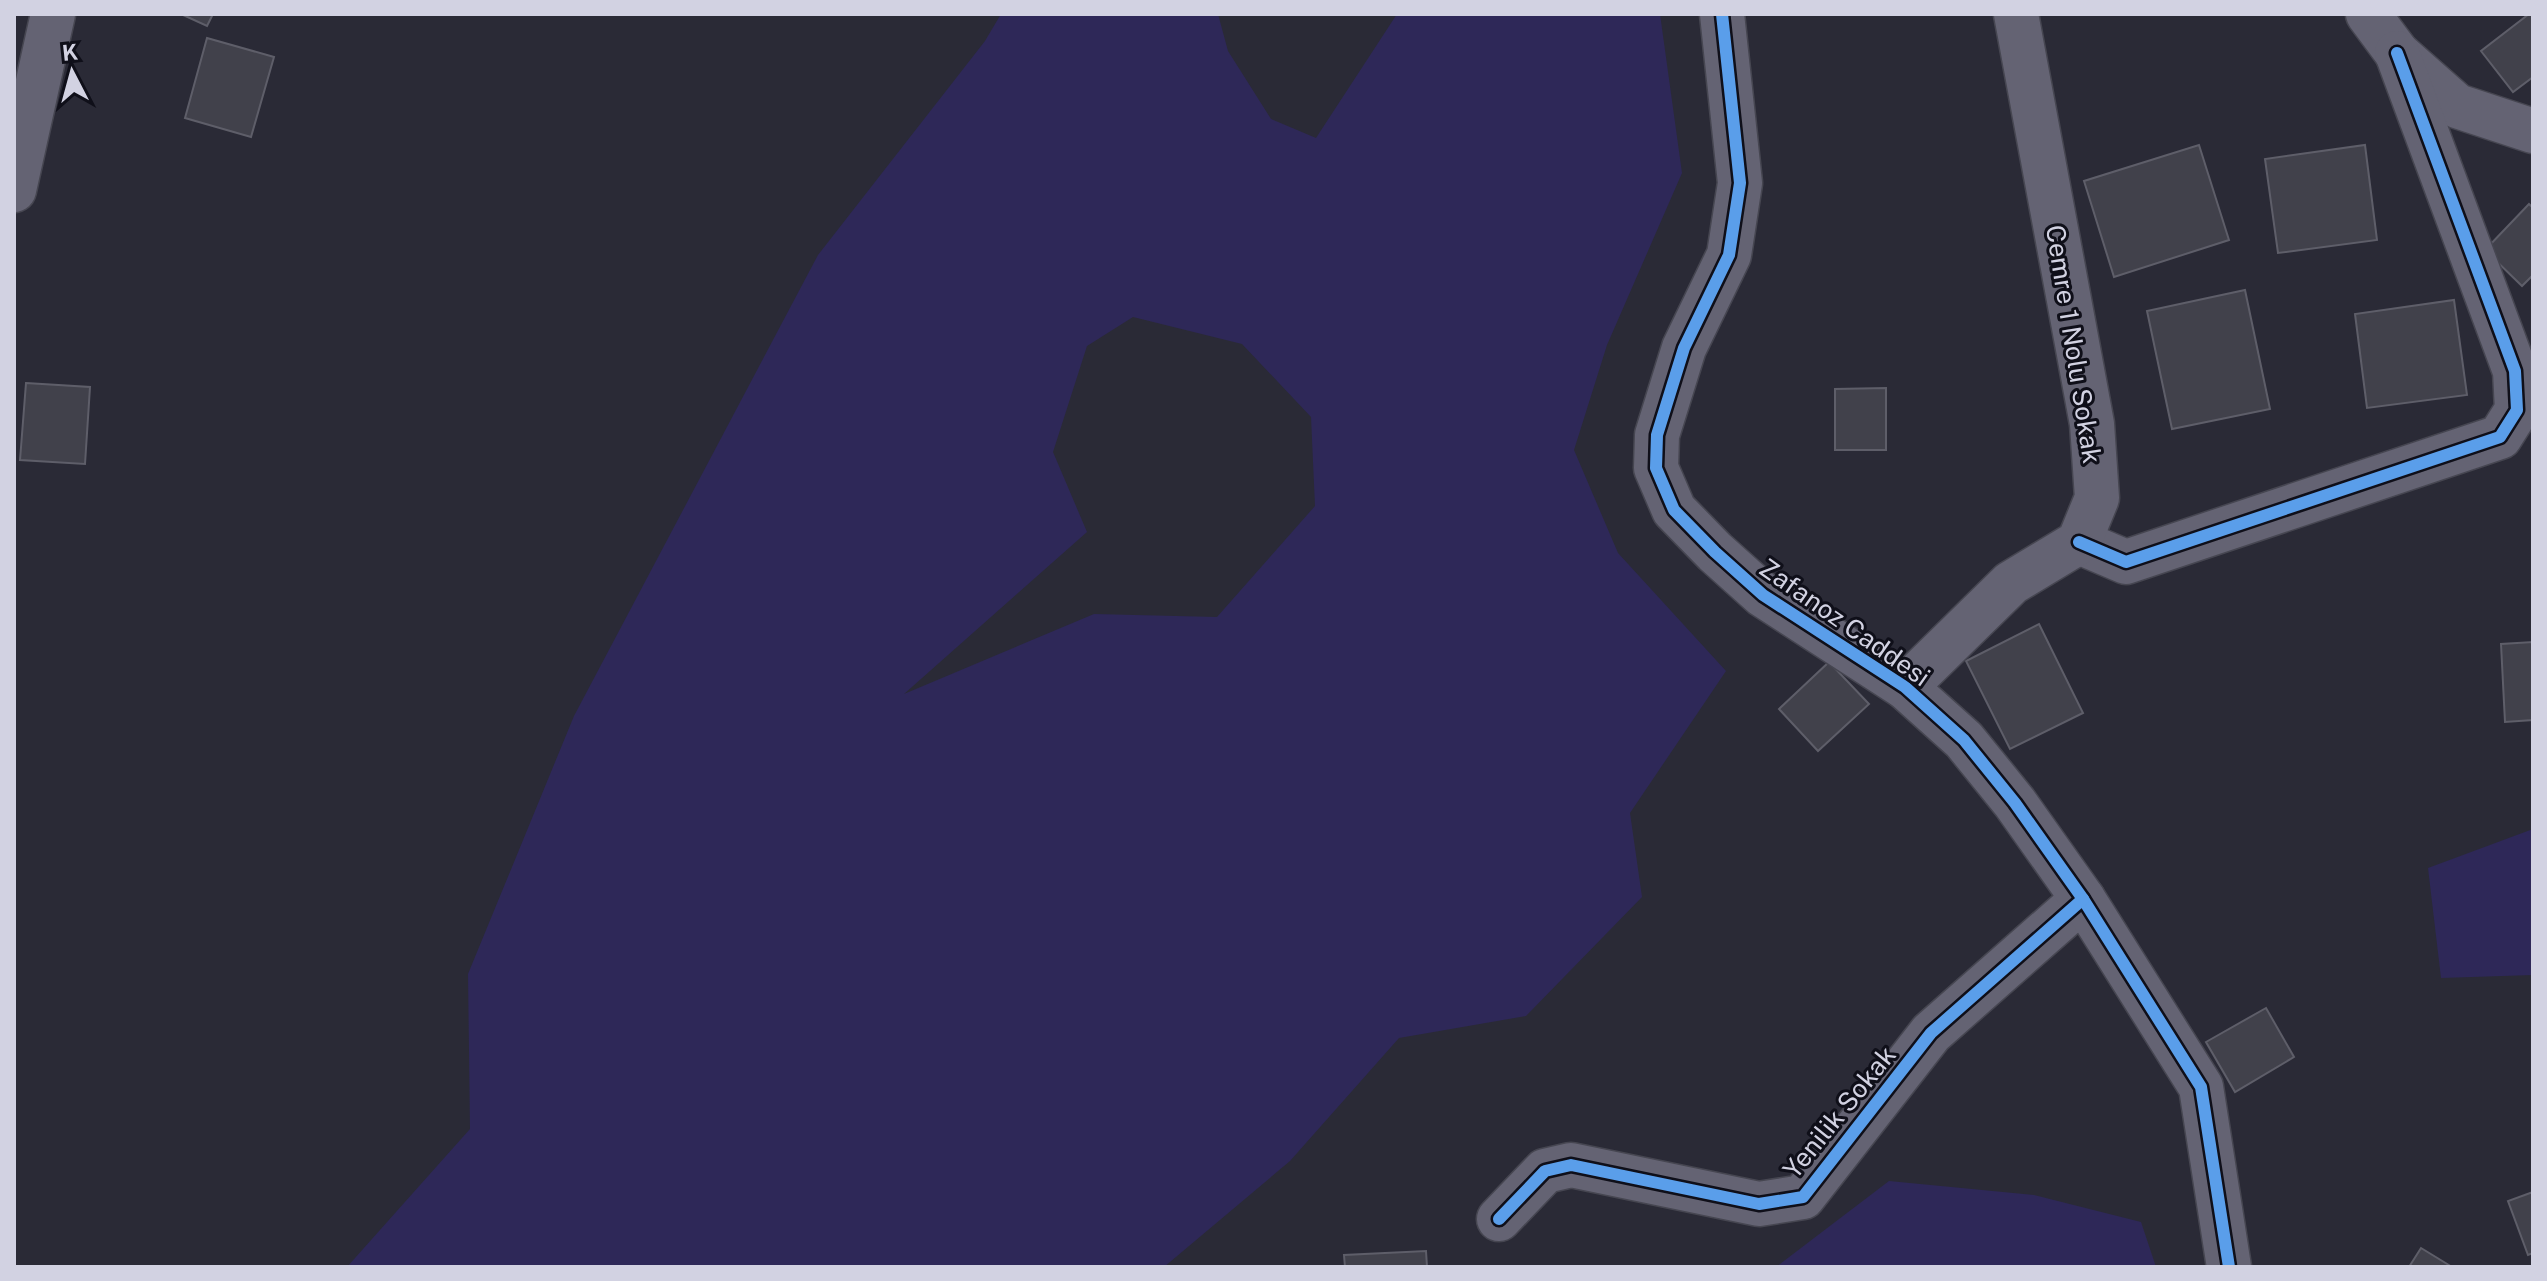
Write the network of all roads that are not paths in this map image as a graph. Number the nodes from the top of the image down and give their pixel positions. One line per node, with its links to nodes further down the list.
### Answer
1 (53, 14): 7 (street)
2 (1722, 14): 9 (street, Zafanoz Caddesi)
3 (2016, 14): 8 (street, Cemre 1 Nolu Sokak)
4 (2368, 14): 5 (street)
5 (2397, 53): 6 (street); 8 (street)
6 (2533, 131)
7 (14, 190)
8 (2079, 542): 9 (street)
9 (1905, 687): 10 (street, Zafanoz Caddesi)
10 (2083, 899): 11 (street, Yenilik Sokak); 12 (street, Zafanoz Caddesi)
11 (1499, 1219)
12 (2229, 1267)

